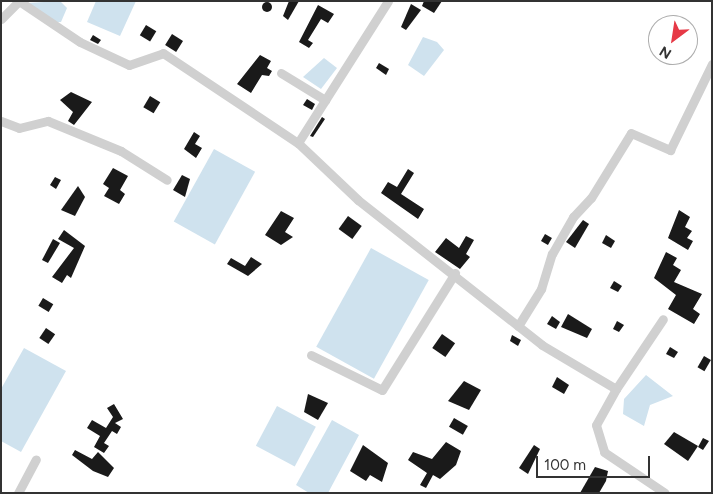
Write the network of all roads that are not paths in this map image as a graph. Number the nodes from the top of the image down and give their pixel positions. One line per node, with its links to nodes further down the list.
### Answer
1 (388, 1): 5 (street)
2 (1, 19): 7 (street)
3 (712, 64): 11 (street)
4 (281, 73): 5 (street)
5 (325, 100): 7 (street)
6 (1, 121): 8 (street)
7 (298, 143): 9 (street)
8 (167, 180)
9 (455, 274): 11 (street); 12 (street)
10 (663, 319): 13 (street)
11 (518, 326): 13 (street)
12 (311, 355)
13 (616, 389): 16 (street)
14 (36, 459): 15 (street)
15 (18, 493)
16 (665, 493)

